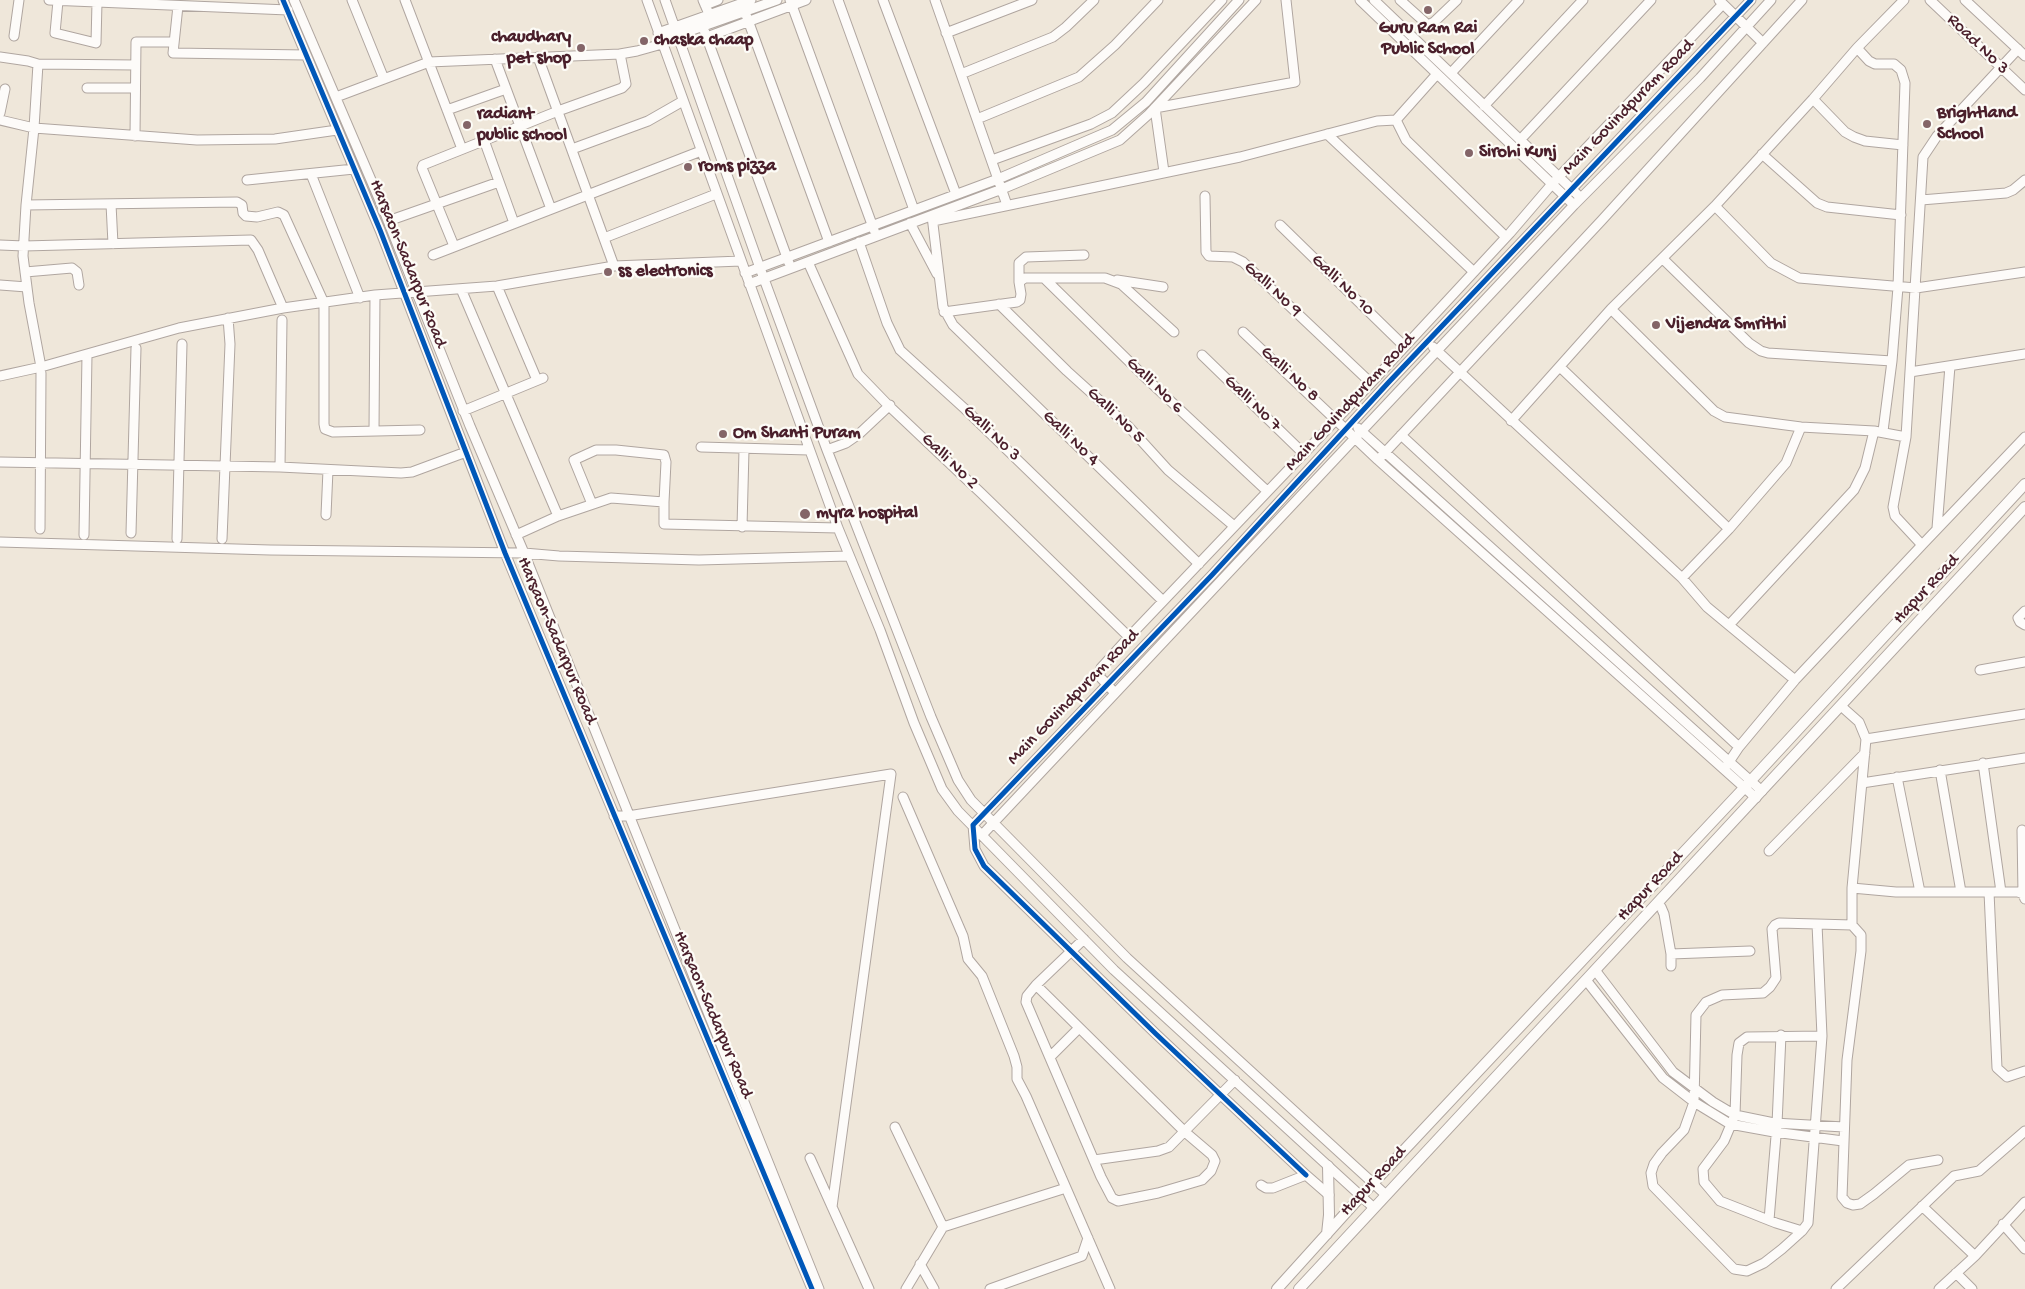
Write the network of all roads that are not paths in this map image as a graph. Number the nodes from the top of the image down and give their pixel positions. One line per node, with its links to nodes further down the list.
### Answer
1 (19, 0): 50 (street)
2 (53, 0): 36 (street); 36 (street)
3 (283, 0): 41 (street, Harsaon-Sadarpur Road)
4 (294, 0): 75 (street, Harsaon-Sadarpur Road)
5 (352, 0): 69 (street)
6 (405, 0): 62 (street)
7 (647, 0): 52 (street)
8 (665, 0): 48 (street)
9 (718, 0): 37 (street)
10 (751, 0): 44 (street)
11 (777, 0): 42 (street)
12 (806, 0): 39 (street)
13 (838, 0): 125 (street)
14 (883, 0): 111 (street)
15 (934, 0): 49 (street)
16 (1032, 0): 49 (street)
17 (1094, 0): 67 (street)
18 (1158, 0): 83 (street)
19 (1222, 0): 98 (street)
20 (1239, 0): 103 (street)
21 (1256, 0): 79 (street)
22 (1286, 0): 79 (street)
23 (1360, 0): 68 (street, Main Govindpuram Road)
24 (1374, 0): 66 (street, Main Govindpuram Road)
25 (1400, 0): 26 (street)
26 (1456, 0)
27 (1519, 0): 66 (street)
28 (1583, 0): 78 (street)
29 (1650, 0): 92 (street)
30 (1750, 0): 43 (street, Main Govindpuram Road)
31 (1771, 0): 47 (street, Main Govindpuram Road)
32 (1802, 0): 54 (street)
33 (1904, 0): 55 (street)
34 (1930, 0): 65 (street, Road No 3)
35 (1965, 0): 56 (street, Road No 3)
36 (98, 2): 40 (street)
37 (704, 2): 44 (street)
38 (1721, 2): 43 (street); 102 (street)
39 (791, 3): 45 (street); 132 (street)
40 (178, 6): 41 (street); 53 (street)
41 (288, 10): 58 (street, Harsaon-Sadarpur Road)
42 (745, 12): 44 (street); 45 (street)
43 (1736, 15): 47 (street); 109 (street, Main Govindpuram Road)
44 (711, 20): 46 (street)
45 (748, 21): 51 (street); 136 (street)
46 (702, 23): 48 (street); 51 (street)
47 (1747, 27): 54 (street); 115 (street, Main Govindpuram Road)
48 (676, 32): 52 (street); 149 (street)
49 (946, 33): 67 (street)
50 (14, 36)
51 (707, 37): 144 (street)
52 (661, 39): 57 (street); 77 (street)
53 (174, 42): 58 (street); 64 (street)
54 (1763, 43): 194 (street)
55 (1857, 48): 76 (street); 93 (street)
56 (2021, 53): 65 (street)
57 (620, 54): 60 (street); 81 (street)
58 (306, 55): 88 (street, Harsaon-Sadarpur Road)
59 (0, 57): 63 (street)
60 (538, 57): 61 (street); 81 (street)
61 (495, 59): 62 (street); 73 (street)
62 (429, 62): 69 (street); 80 (street)
63 (38, 64): 64 (street); 87 (street)
64 (135, 65): 71 (street)
65 (2001, 69): 74 (street, Road No 3); 116 (street)
66 (1450, 73): 78 (street, Main Govindpuram Road)
67 (961, 74): 83 (street)
68 (1437, 74): 85 (street); 107 (street, Main Govindpuram Road)
69 (384, 79): 75 (street)
70 (87, 88): 71 (street)
71 (135, 88): 90 (street)
72 (5, 89): 82 (street)
73 (506, 89): 80 (street); 86 (street)
74 (2025, 90)
75 (336, 97): 128 (street, Harsaon-Sadarpur Road)
76 (1813, 99): 93 (street); 97 (street)
77 (683, 101): 95 (street); 96 (street)
78 (1484, 106): 92 (street, Main Govindpuram Road)
79 (1155, 108): 100 (street); 108 (street)
80 (447, 110): 94 (street)
81 (558, 111): 86 (street); 95 (street)
82 (0, 113)
83 (977, 119): 98 (street)
84 (0, 120): 87 (street)
85 (1396, 120): 89 (street); 134 (street)
86 (520, 126): 91 (street); 124 (street)
87 (34, 128): 90 (street); 120 (street)
88 (337, 130): 90 (street); 99 (street, Harsaon-Sadarpur Road)
89 (1327, 134): 100 (street); 152 (street)
90 (135, 136)
91 (484, 140): 94 (street); 106 (street)
92 (1520, 140): 102 (street, Main Govindpuram Road)
93 (1903, 145): 126 (street)
94 (462, 149): 118 (street)
95 (572, 149): 112 (street)
96 (701, 151): 110 (street); 112 (street)
97 (1762, 154): 123 (street); 126 (street)
98 (992, 160): 103 (street)
99 (354, 169): 101 (street); 169 (street, Harsaon-Sadarpur Road)
100 (1164, 172): 121 (street)
101 (311, 174): 104 (street); 172 (street)
102 (1559, 177): 107 (street); 109 (street, Main Govindpuram Road)
103 (998, 179): 108 (street); 111 (street)
104 (247, 180)
105 (2025, 180): 116 (street)
106 (499, 182): 118 (street); 129 (street)
107 (1552, 184): 114 (street, Main Govindpuram Road); 134 (street)
108 (1002, 189): 121 (street); 127 (street)
109 (1571, 189): 114 (street, Main Govindpuram Road); 115 (street, Main Govindpuram Road)
110 (716, 194): 135 (street); 146 (street)
111 (956, 194): 119 (street)
112 (588, 195): 124 (street); 135 (street)
113 (1205, 196): 197 (street, Galli No 9)
114 (1564, 196): 122 (street, Main Govindpuram Road); 182 (street, Main Govindpuram Road)
115 (1581, 198): 122 (street, Main Govindpuram Road)
116 (1921, 200): 167 (street)
117 (111, 204): 120 (street); 138 (street); 173 (street)
118 (436, 204): 128 (street); 141 (street)
119 (930, 204): 125 (street); 127 (street)
120 (26, 205): 140 (street)
121 (1007, 205): 127 (street)
122 (1574, 205): 186 (street, Main Govindpuram Road)
123 (1715, 206): 145 (street); 166 (street)
124 (551, 209): 129 (street)
125 (914, 210): 132 (street)
126 (1900, 215): 166 (street)
127 (932, 218): 130 (street); 158 (street)
128 (388, 221): 170 (street, Harsaon-Sadarpur Road)
129 (514, 223): 141 (street)
130 (910, 223): 133 (street); 158 (street)
131 (1280, 225): 184 (street, Galli No 10)
132 (872, 226): 133 (street); 136 (street)
133 (876, 236): 137 (street)
134 (1506, 236): 152 (street)
135 (604, 238): 148 (street)
136 (829, 242): 144 (street)
137 (859, 242): 147 (street); 252 (street, Galli No 3)
138 (113, 244): 140 (street); 175 (street)
139 (0, 245): 140 (street)
140 (24, 246): 151 (street)
141 (454, 246): 142 (street)
142 (433, 255)
143 (1084, 255): 159 (street)
144 (787, 258): 149 (street); 150 (street)
145 (1663, 259): 176 (street); 190 (street)
146 (741, 261): 148 (street); 154 (street)
147 (808, 262): 150 (street); 199 (street, Galli No 2)
148 (614, 266): 163 (street)
149 (760, 268): 154 (street); 155 (street)
150 (790, 268): 155 (street)
151 (25, 272): 162 (street); 164 (street)
152 (1474, 272): 184 (street)
153 (2025, 272): 167 (street)
154 (745, 273): 160 (street)
155 (764, 278): 160 (street); 215 (street)
156 (1044, 278): 157 (street); 159 (street); 228 (street, Galli No 6)
157 (1112, 279): 165 (street); 180 (street)
158 (940, 280): 177 (street)
159 (1019, 282): 174 (street)
160 (749, 284): 214 (street)
161 (0, 285): 164 (street)
162 (78, 285)
163 (497, 286): 168 (street); 198 (street)
164 (27, 287): 193 (street)
165 (1163, 287)
166 (1898, 287): 167 (street); 190 (street)
167 (1916, 288): 195 (street)
168 (461, 289): 170 (street); 198 (street)
169 (405, 293): 170 (street); 171 (street); 216 (street, Harsaon-Sadarpur Road)
170 (416, 294): 200 (street, Harsaon-Sadarpur Road)
171 (375, 295): 172 (street); 206 (street)
172 (360, 298): 173 (street)
173 (324, 303): 175 (street); 206 (street)
174 (999, 304): 177 (street); 234 (street, Galli No 5)
175 (283, 308): 178 (street)
176 (1611, 309): 192 (street); 204 (street)
177 (944, 312): 250 (street, Galli No 4)
178 (228, 318): 188 (street); 224 (street)
179 (282, 320): 225 (street)
180 (1174, 332)
181 (1243, 332): 201 (street, Galli No 8)
182 (1427, 341): 186 (street); 203 (street, Main Govindpuram Road)
183 (182, 344): 223 (street)
184 (1404, 346): 197 (street)
185 (136, 348): 222 (street)
186 (1437, 351): 194 (street); 208 (street, Main Govindpuram Road)
187 (2025, 354): 191 (street)
188 (87, 355): 193 (street); 221 (street)
189 (1202, 355): 217 (street, Galli No 7)
190 (1892, 361): 207 (street)
191 (1950, 366): 195 (street); 237 (street)
192 (1560, 367): 202 (street); 239 (street)
193 (41, 370): 196 (street); 220 (street)
194 (1459, 371): 202 (street); 209 (street)
195 (1910, 372): 210 (street)
196 (0, 376)
197 (1370, 383): 201 (street)
198 (505, 393): 200 (street); 233 (street)
199 (890, 405): 215 (street); 256 (street, Galli No 2)
200 (463, 411): 242 (street, Harsaon-Sadarpur Road)
201 (1336, 419): 203 (street, Galli No 8); 217 (street)
202 (1511, 421): 251 (street)
203 (1349, 425): 208 (street, Galli No 8); 260 (street, Main Govindpuram Road)
204 (1801, 427): 207 (street); 239 (street)
205 (420, 430): 206 (street)
206 (374, 431)
207 (1878, 431): 210 (street); 254 (street)
208 (1358, 434): 218 (street, Galli No 8); 261 (street, Main Govindpuram Road)
209 (1401, 435): 218 (street); 265 (street)
210 (1906, 437): 246 (street)
211 (2025, 437): 237 (street)
212 (701, 448): 213 (street)
213 (744, 450): 214 (street); 235 (street)
214 (809, 450): 236 (street)
215 (827, 450): 276 (street)
216 (466, 452): 226 (street); 247 (street, Harsaon-Sadarpur Road)
217 (1303, 453): 228 (street)
218 (1381, 456): 269 (street, Galli No 8)
219 (0, 462): 220 (street)
220 (39, 462): 221 (street); 238 (street)
221 (85, 463): 222 (street); 241 (street)
222 (133, 464): 223 (street); 240 (street)
223 (179, 466): 224 (street); 243 (street)
224 (224, 466): 225 (street); 244 (street)
225 (280, 467): 226 (street)
226 (328, 470): 232 (street)
227 (2025, 484): 273 (main road, Hapur Road)
228 (1267, 491): 234 (street)
229 (664, 502): 230 (street); 230 (street); 235 (street)
230 (592, 504): 233 (street)
231 (2025, 507): 262 (main road, Hapur Road)
232 (326, 515)
233 (558, 516): 242 (street)
234 (1234, 526): 250 (street)
235 (742, 527): 236 (street)
236 (838, 528): 249 (street)
237 (1937, 528): 246 (street)
238 (40, 529)
239 (1729, 529): 251 (street)
240 (131, 533)
241 (84, 535)
242 (516, 535): 248 (street, Harsaon-Sadarpur Road)
243 (177, 539)
244 (222, 539)
245 (0, 542): 247 (street)
246 (1922, 545): 259 (street)
247 (505, 553): 248 (street); 277 (street, Harsaon-Sadarpur Road)
248 (524, 553): 249 (street); 278 (street, Harsaon-Sadarpur Road)
249 (849, 556): 280 (street)
250 (1199, 564): 252 (street)
251 (1682, 578): 254 (street)
252 (1163, 601): 256 (street)
253 (2025, 611): 255 (street)
254 (1730, 624): 259 (street)
255 (2025, 625)
256 (1129, 637): 260 (street)
257 (2025, 662): 258 (street)
258 (1980, 670)
259 (1795, 680): 265 (street)
260 (1106, 684): 261 (street); 276 (street, Main Govindpuram Road)
261 (1115, 694): 279 (street, Main Govindpuram Road)
262 (1841, 706): 264 (street); 274 (main road, Hapur Road)
263 (2025, 714): 264 (street)
264 (1866, 739): 266 (street)
265 (1739, 747): 269 (street)
266 (1865, 753): 272 (street); 283 (street)
267 (2025, 758): 268 (street)
268 (1983, 763): 270 (street); 288 (street)
269 (1726, 766): 273 (street, Galli No 8)
270 (1940, 770): 271 (street); 286 (street)
271 (1897, 777): 272 (street); 285 (street)
272 (1862, 783): 284 (street)
273 (1748, 785): 274 (street, Galli No 8); 327 (main road, Hapur Road)
274 (1759, 795): 290 (main road, Hapur Road)
275 (903, 797): 329 (street)
276 (984, 812): 279 (street); 280 (street, Main Govindpuram Road)
277 (614, 816): 278 (street); 347 (street, Harsaon-Sadarpur Road)
278 (628, 816): 335 (street); 348 (street, Harsaon-Sadarpur Road)
279 (994, 823): 282 (street, Main Govindpuram Road); 327 (street)
280 (972, 825): 282 (street); 294 (street)
281 (2022, 830): 289 (street)
282 (982, 835): 293 (street)
283 (1769, 851)
284 (1852, 888): 285 (street); 292 (street)
285 (1920, 892): 286 (street)
286 (1960, 892): 287 (street)
287 (1989, 892): 288 (street); 307 (street)
288 (2001, 892): 289 (street)
289 (2024, 897)
290 (1656, 905): 296 (street); 298 (main road, Hapur Road)
291 (1817, 924): 292 (street); 305 (street); 309 (street)
292 (1852, 925): 316 (street)
293 (1084, 939): 294 (street); 308 (street)
294 (1071, 951): 300 (street); 310 (street)
295 (1750, 951): 296 (street)
296 (1671, 954): 297 (street)
297 (1671, 966)
298 (1595, 970): 299 (main road, Hapur Road); 301 (street)
299 (1586, 980): 303 (street); 332 (main road, Hapur Road)
300 (1036, 986): 302 (street); 306 (street)
301 (1633, 1020): 303 (street); 309 (street)
302 (1079, 1028): 306 (street); 319 (street)
303 (1623, 1028): 311 (street)
304 (1782, 1035): 305 (street); 312 (street); 317 (street)
305 (1822, 1036): 315 (street)
306 (1050, 1057): 323 (street)
307 (2025, 1071)
308 (1235, 1080): 310 (street); 325 (street)
309 (1693, 1089): 311 (street); 312 (street)
310 (1221, 1094): 319 (street); 326 (street)
311 (1694, 1102): 313 (street); 340 (street)
312 (1735, 1115): 313 (street); 317 (street)
313 (1730, 1124): 317 (street); 337 (street)
314 (895, 1126): 339 (street)
315 (1815, 1126): 316 (street); 317 (street); 320 (street)
316 (1844, 1127): 321 (street)
317 (1777, 1128): 320 (street); 337 (street)
318 (2025, 1131): 334 (street)
319 (1185, 1132): 323 (street); 323 (street)
320 (1814, 1138): 321 (street); 340 (street)
321 (1843, 1141): 324 (street)
322 (810, 1158): 335 (street)
323 (1094, 1160)
324 (1938, 1160)
325 (1328, 1166): 330 (main road); 331 (street)
326 (1306, 1175): 328 (street); 330 (street)
327 (1372, 1184): 331 (main road, Hapur Road); 332 (street)
328 (1262, 1185)
329 (1066, 1188): 339 (street); 342 (street)
330 (1329, 1195): 341 (main road)
331 (1361, 1196): 336 (street); 341 (main road, Hapur Road)
332 (1386, 1196): 336 (main road, Hapur Road)
333 (2025, 1202): 338 (street)
334 (1922, 1206): 344 (street); 356 (street)
335 (832, 1207): 349 (street)
336 (1374, 1208): 355 (main road, Hapur Road)
337 (1769, 1220): 340 (street)
338 (2003, 1224): 343 (street); 344 (street)
339 (943, 1227): 345 (street)
340 (1802, 1231)
341 (1327, 1234): 354 (main road, Hapur Road)
342 (1088, 1238): 352 (street); 353 (street)
343 (2025, 1249)
344 (1975, 1256): 346 (street)
345 (920, 1264): 350 (street); 351 (street)
346 (1956, 1273): 357 (street); 358 (street)
347 (812, 1289)
348 (819, 1289)
349 (869, 1289)
350 (906, 1289)
351 (934, 1289)
352 (990, 1289)
353 (1110, 1289)
354 (1277, 1289)
355 (1299, 1289)
356 (1836, 1289)
357 (1939, 1289)
358 (1972, 1289)

